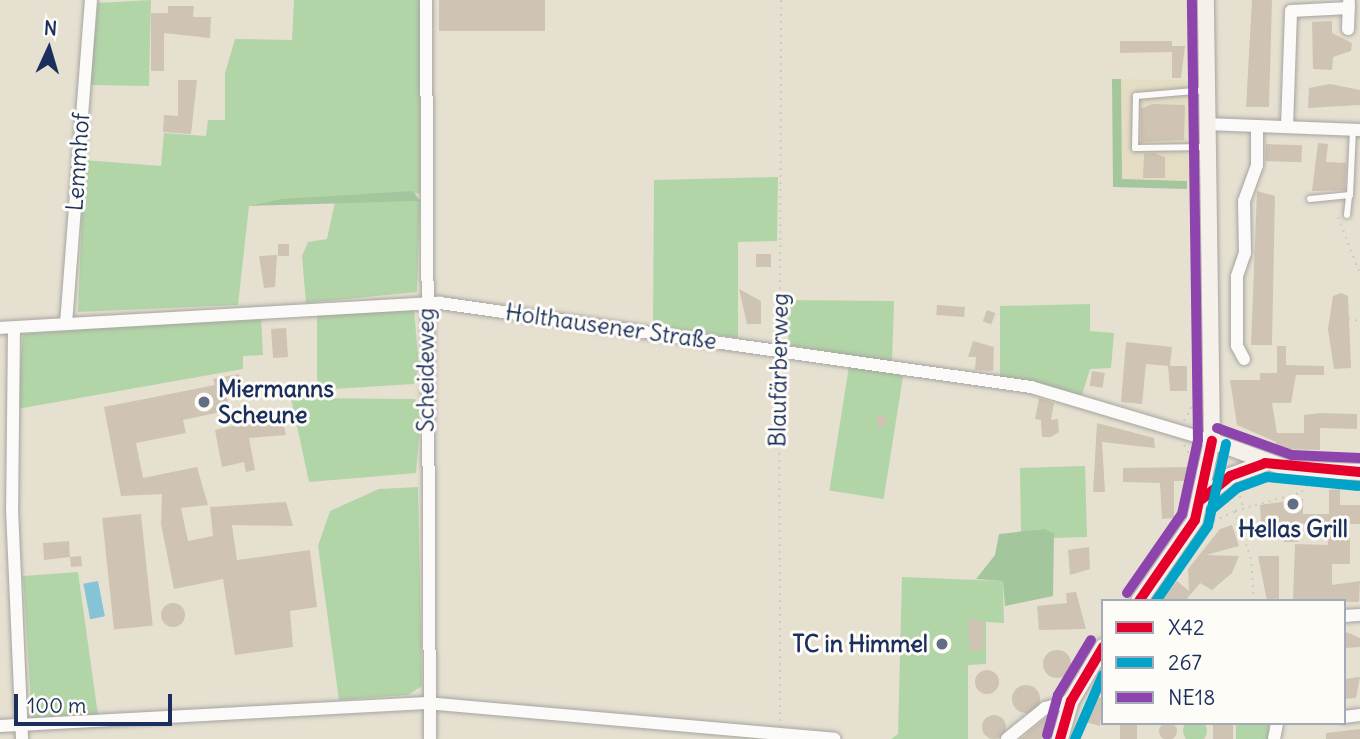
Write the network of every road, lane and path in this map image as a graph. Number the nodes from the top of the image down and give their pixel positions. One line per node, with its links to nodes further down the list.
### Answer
1 (90, 0): 20 (street, Lemmhof)
2 (426, 0): 17 (street, Scheideweg)
3 (781, 0): 22 (path, Blaufärberweg)
4 (1206, 0): 7 (main road)
5 (1349, 4): 6 (street); 10 (street)
6 (1348, 29)
7 (1206, 90): 8 (main road); 12 (lane)
8 (1206, 124): 9 (street); 12 (main road)
9 (1257, 126): 10 (street); 23 (street)
10 (1287, 127): 11 (street)
11 (1357, 130): 13 (lane)
12 (1200, 147): 24 (path); 25 (main road)
13 (1348, 197): 14 (lane); 15 (lane); 16 (path)
14 (1310, 199)
15 (1347, 215)
16 (1360, 274)
17 (426, 304): 20 (street, Holthausener Straße); 22 (street, Holthausener Straße); 39 (street, Scheideweg)
18 (1348, 318): 19 (path)
19 (1360, 322)
20 (66, 324): 21 (street, Holthausener Straße)
21 (7, 328): 40 (street)
22 (780, 351): 24 (street, Holthausener Straße); 42 (path, Blaufärberweg)
23 (1244, 359)
24 (1182, 431): 25 (street, Holthausener Straße); 27 (path)
25 (1212, 441): 26 (main road); 31 (main road)
26 (1265, 463): 28 (main road); 31 (main road)
27 (1194, 467)
28 (1310, 470): 29 (main road); 32 (path)
29 (1360, 471)
30 (1240, 496): 32 (path)
31 (1202, 499): 34 (main road)
32 (1244, 509): 33 (path)
33 (1235, 511): 34 (path); 36 (path)
34 (1195, 520): 35 (main road)
35 (1140, 599)
36 (1254, 599)
37 (1101, 650): 38 (main road)
38 (1071, 701): 46 (street); 47 (main road)
39 (426, 703): 40 (street); 42 (street); 44 (street, Scheideweg)
40 (22, 725): 41 (street); 43 (street)
41 (0, 726)
42 (781, 736): 45 (street)
43 (22, 739)
44 (430, 739)
45 (834, 739)
46 (1007, 739)
47 (1060, 739)

